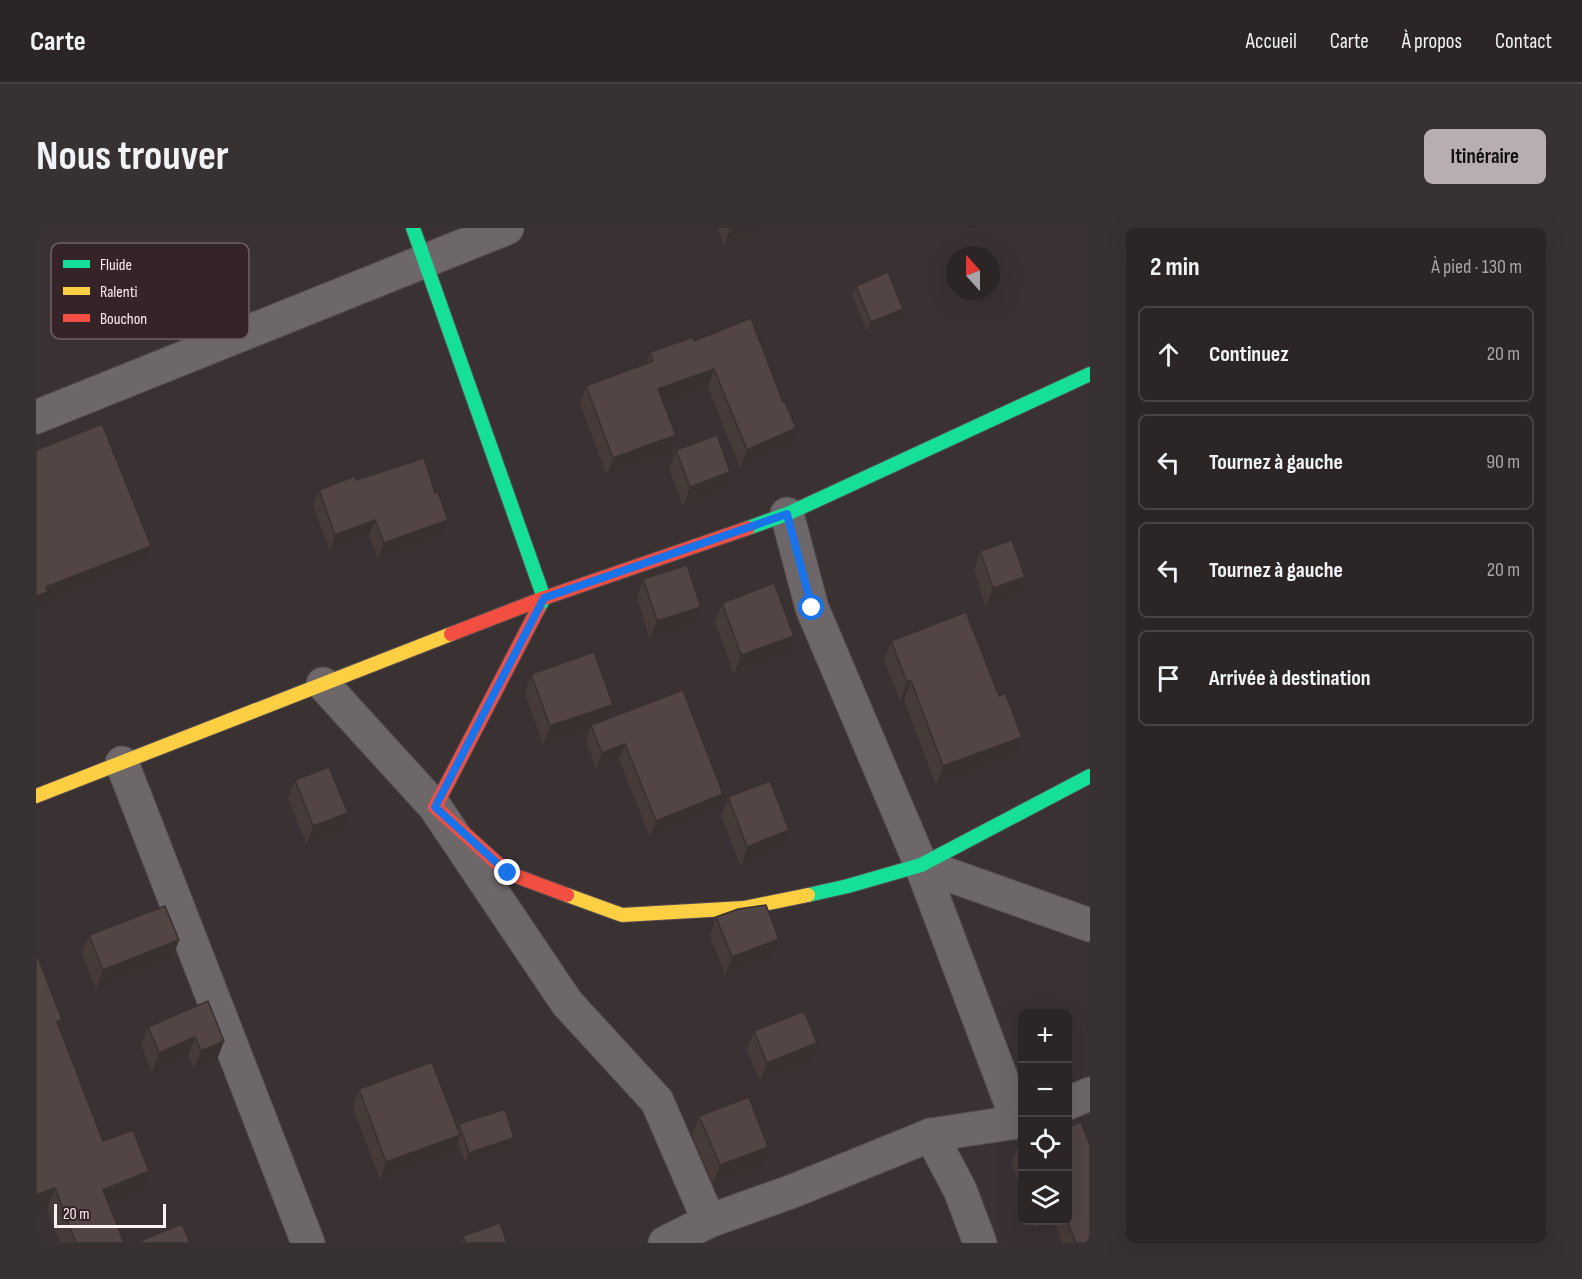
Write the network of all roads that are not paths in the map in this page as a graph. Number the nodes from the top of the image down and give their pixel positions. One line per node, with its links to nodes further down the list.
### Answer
1 (413, 228): 3 (street)
2 (507, 228): 3 (street)
3 (424, 261): 4 (street); 9 (street)
4 (249, 331)
5 (230, 339): 7 (street)
6 (1090, 374): 8 (street)
7 (36, 417)
8 (787, 514): 9 (street); 15 (street)
9 (544, 598): 10 (street); 14 (street)
10 (323, 684): 11 (street); 14 (street)
11 (122, 763): 13 (street); 23 (street)
12 (1090, 776): 15 (street)
13 (36, 796)
14 (435, 807): 15 (street); 22 (street)
15 (921, 865): 16 (street); 19 (street)
16 (1090, 925)
17 (1090, 1094): 18 (street)
18 (1072, 1101)
19 (1018, 1117)
20 (1018, 1121): 21 (street)
21 (931, 1135): 22 (street); 25 (street)
22 (709, 1221): 24 (street)
23 (308, 1243)
24 (665, 1243)
25 (980, 1243)

